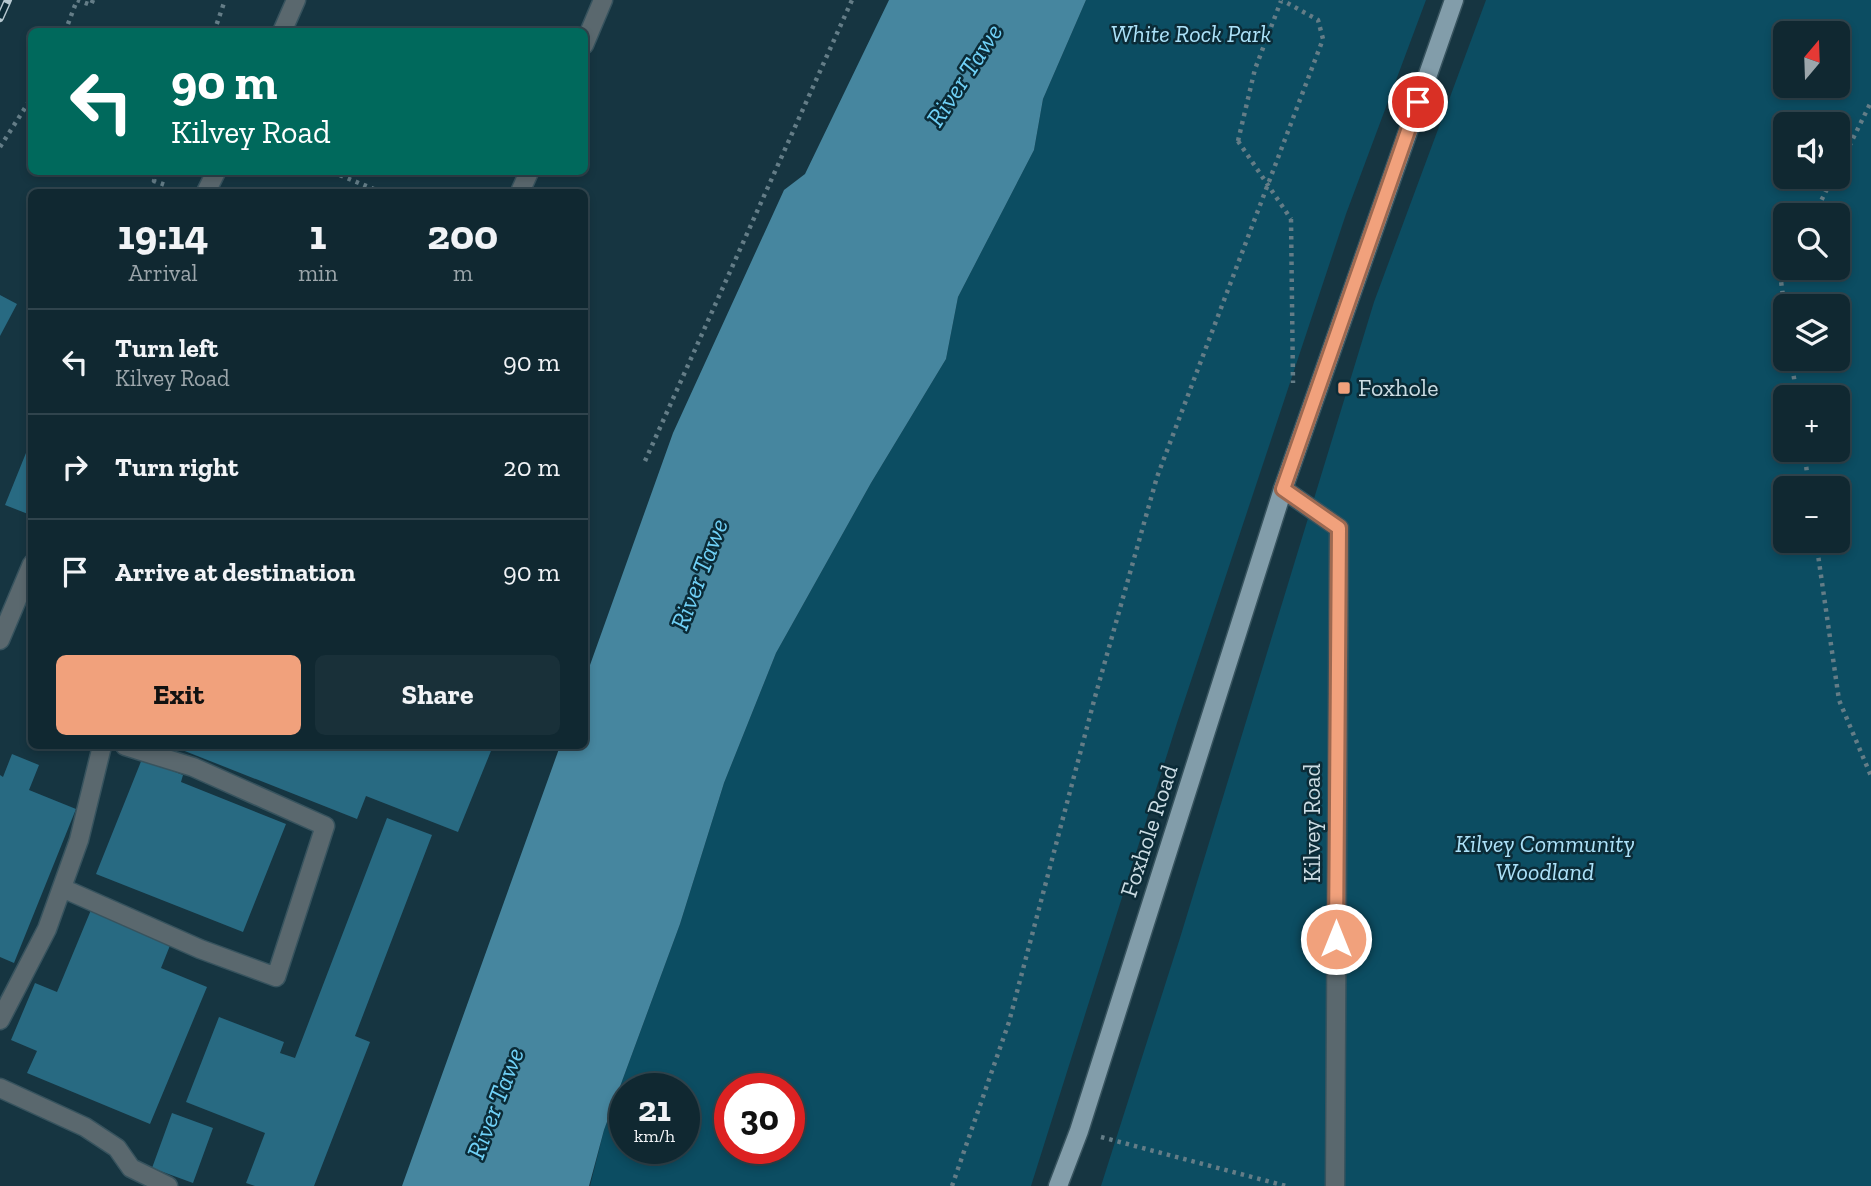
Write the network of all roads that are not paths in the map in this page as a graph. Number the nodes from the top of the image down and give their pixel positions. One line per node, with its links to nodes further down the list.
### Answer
1 (296, 0): 4 (street)
2 (603, 0): 5 (street)
3 (1454, 0): 6 (main road, Foxhole Road)
4 (284, 28)
5 (588, 36)
6 (1283, 489): 15 (main road, Foxhole Road); 16 (street, Kilvey Road)
7 (28, 574): 8 (street)
8 (0, 640)
9 (101, 749): 11 (street)
10 (135, 749): 11 (street)
11 (62, 888): 12 (street)
12 (0, 1020)
13 (0, 1088): 14 (street)
14 (168, 1186)
15 (1058, 1186)
16 (1335, 1186)

